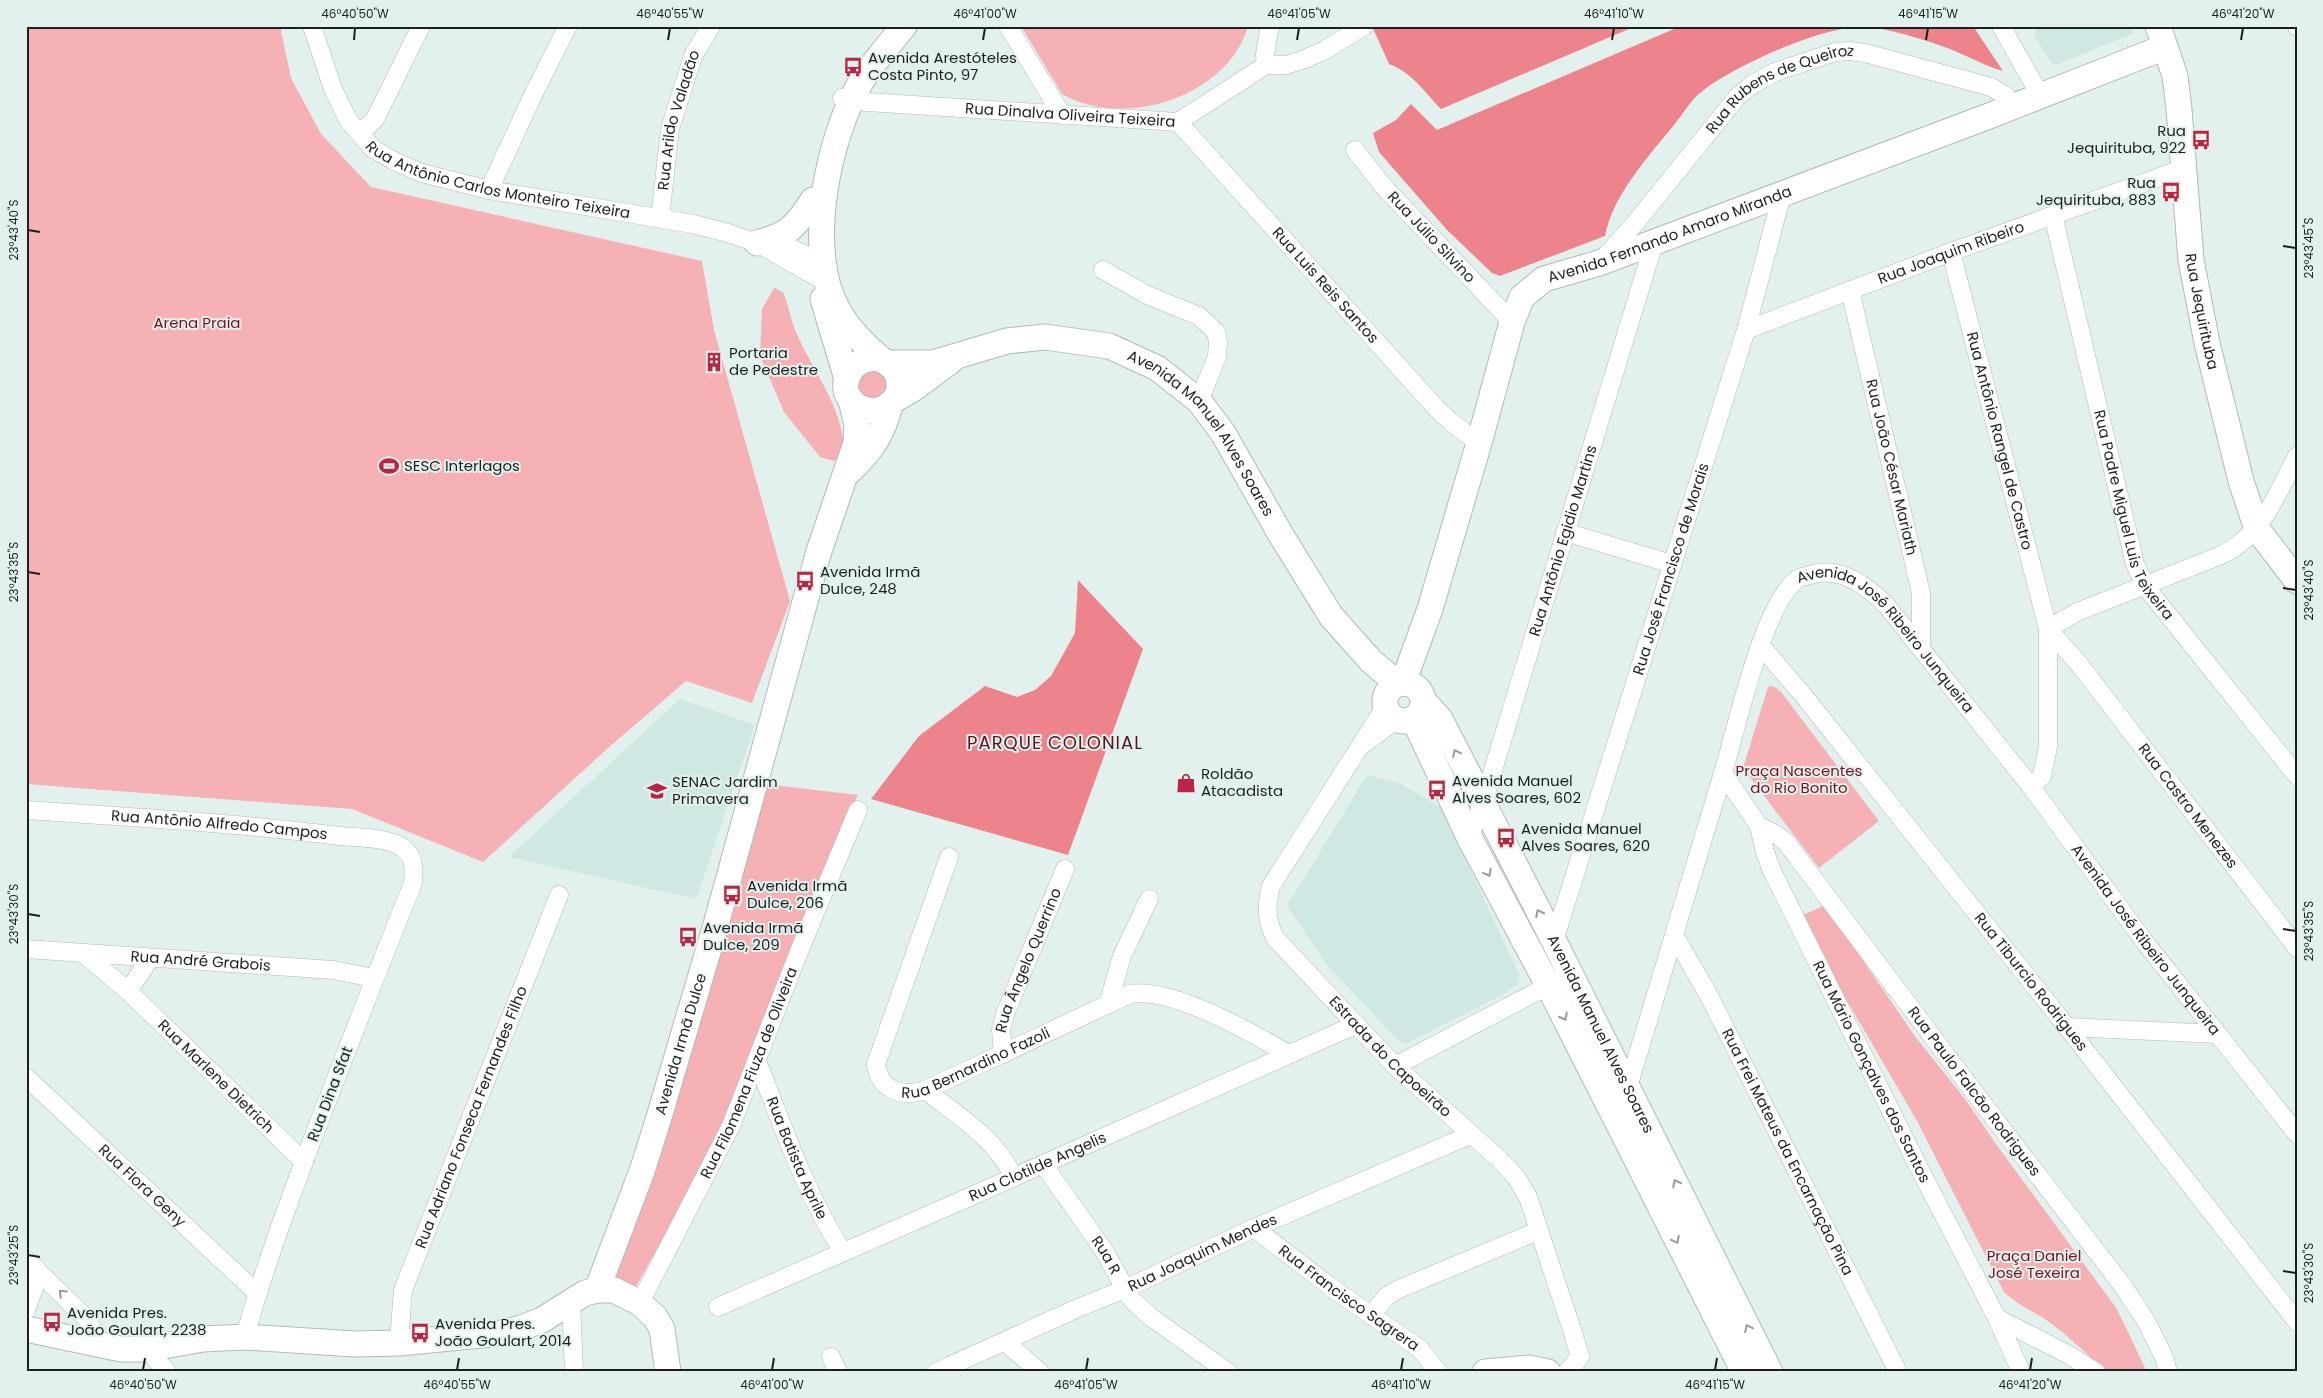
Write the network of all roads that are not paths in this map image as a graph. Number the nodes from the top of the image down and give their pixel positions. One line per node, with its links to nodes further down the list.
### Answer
1 (312, 26): 18 (street, Rua Antônio Carlos Monteiro Teixeira)
2 (421, 26): 18 (street)
3 (568, 26): 21 (street)
4 (711, 26): 25 (street, Rua Arildo Valadão)
5 (888, 26): 14 (street)
6 (904, 26): 14 (street)
7 (1008, 26): 16 (street)
8 (1270, 26): 12 (street)
9 (1364, 26): 12 (street, Rua Dinalva Oliveira Teixeira)
10 (2001, 26): 13 (street)
11 (2161, 36): 13 (street, Avenida Fernando Amaro Miranda); 20 (street, Rua Jequirituba)
12 (1266, 65): 17 (street, Rua Dinalva Oliveira Teixeira)
13 (2040, 96): 15 (street, Avenida Fernando Amaro Miranda)
14 (846, 99): 16 (street, Rua Dinalva Oliveira Teixeira); 23 (street); 30 (street)
15 (2014, 107): 22 (street, Avenida Fernando Amaro Miranda); 29 (street, Rua Rubens de Queiroz)
16 (1062, 115): 17 (street, Rua Dinalva Oliveira Teixeira)
17 (1178, 122): 40 (street, Rua Luis Reis Santos)
18 (358, 130): 21 (street, Rua Antônio Carlos Monteiro Teixeira)
19 (1355, 150): 33 (street, Rua Júlio Silvino)
20 (2185, 168): 24 (street, Rua Joaquim Ribeiro); 43 (street, Rua Jequirituba)
21 (489, 190): 25 (street, Rua Antônio Carlos Monteiro Teixeira)
22 (1782, 194): 27 (street, Avenida Fernando Amaro Miranda); 34 (street, Rua José Francisco de Morais)
23 (813, 200): 26 (street); 30 (street)
24 (2052, 215): 28 (street, Rua Joaquim Ribeiro); 47 (street, Rua Padre Miguel Luis Teixeira)
25 (660, 218): 26 (street, Rua Antônio Carlos Monteiro Teixeira)
26 (757, 242): 30 (street, Rua Antônio Carlos Monteiro Teixeira)
27 (1654, 243): 29 (street, Avenida Fernando Amaro Miranda); 44 (street, Rua Antônio Egidio Martins)
28 (1951, 252): 32 (street, Rua Joaquim Ribeiro); 48 (street, Rua Antônio Rangel de Castro)
29 (1599, 263): 33 (street, Avenida Fernando Amaro Miranda)
30 (820, 267): 36 (street); 37 (street, Avenida Irmã Dulce)
31 (1104, 270): 38 (street)
32 (1850, 290): 34 (street, Rua Joaquim Ribeiro); 50 (street, Rua João César Mariath)
33 (1512, 322): 40 (street, Avenida Fernando Amaro Miranda)
34 (1746, 330): 45 (street, Rua José Francisco de Morais)
35 (957, 357): 36 (street, Avenida Manuel Alves Soares); 38 (street, Avenida Manuel Alves Soares); 39 (street, Avenida Manuel Alves Soares)
36 (885, 361): 37 (street); 39 (street)
37 (849, 389): 39 (street); 42 (street, Avenida Irmã Dulce)
38 (1199, 401): 53 (street, Avenida Manuel Alves Soares)
39 (892, 402): 42 (street, Avenida Irmã Dulce)
40 (1479, 443): 53 (street, Avenida Fernando Amaro Miranda)
41 (2297, 456): 43 (street)
42 (845, 477): 99 (street, Avenida Irmã Dulce)
43 (2256, 530): 46 (street, Rua Jequirituba); 47 (street)
44 (1565, 532): 45 (street); 57 (street, Rua Antônio Egidio Martins)
45 (1672, 564): 68 (street, Rua José Francisco de Morais)
46 (2297, 581)
47 (2145, 586): 48 (street); 55 (street, Rua Padre Miguel Luis Teixeira)
48 (2048, 629): 51 (street, Rua Castro Menezes); 52 (street)
49 (1761, 646): 50 (street, Avenida José Ribeiro Junqueira); 54 (street, Avenida José Ribeiro Junqueira); 79 (street, Rua Tiburcio Rodrigues)
50 (1921, 648): 56 (street, Avenida José Ribeiro Junqueira)
51 (2080, 664): 52 (street); 69 (street, Rua Castro Menezes)
52 (2048, 674): 56 (street)
53 (1403, 700): 57 (street, Avenida Manuel Alves Soares, one-way to 53); 61 (street, Avenida Manuel Alves Soares); 78 (street, Estrada do Capoeirão)
54 (1723, 773): 60 (street, Rua Mário Gonçalves dos Santos); 67 (street, Avenida José Ribeiro Junqueira)
55 (2297, 776)
56 (2032, 788): 80 (street, Avenida José Ribeiro Junqueira)
57 (1483, 804): 61 (street, Rua Antônio Egidio Martins); 68 (street, Avenida Manuel Alves Soares, one-way to 57)
58 (26, 810): 62 (street, Rua Antônio Alfredo Campos)
59 (858, 810): 83 (street, Rua Filomena Fiuza de Oliveira)
60 (1759, 826): 106 (street, Rua Mário Gonçalves dos Santos); 130 (street, Rua Paulo Falcão Rodrigues)
61 (1469, 838): 75 (street, Avenida Manuel Alves Soares, one-way to 75)
62 (408, 852): 74 (street, Rua Dina Sfat)
63 (949, 857): 87 (street, Rua Bernardino Fazoli)
64 (1065, 869): 81 (street, Rua Ângelo Querrino)
65 (559, 895): 111 (street, Rua Adriano Fonseca Fernandes Filho)
66 (1149, 899): 77 (street)
67 (1674, 935): 86 (street, Avenida José Ribeiro Junqueira); 127 (street, Rua Frei Mateus da Encarnação Pina)
68 (1554, 941): 73 (street, Avenida Manuel Alves Soares)
69 (2297, 948)
70 (26, 949): 71 (street, Rua André Grabois)
71 (84, 954): 72 (street, Rua André Grabois); 76 (street, Rua Marlene Dietrich)
72 (150, 959): 74 (street, Rua André Grabois); 76 (street)
73 (1570, 974): 75 (street); 86 (street, Avenida Manuel Alves Soares)
74 (374, 978): 91 (street, Rua Dina Sfat)
75 (1548, 985): 84 (street); 88 (street, Avenida Manuel Alves Soares, one-way to 88)
76 (128, 991): 91 (street, Rua Marlene Dietrich)
77 (1108, 1005): 81 (street, Rua Bernardino Fazoli); 82 (street, Rua Bernardino Fazoli)
78 (1355, 1025): 82 (street, Rua Clotilde Angelis); 84 (street, Estrada do Capoeirão)
79 (2066, 1027): 80 (street); 107 (street, Rua Tiburcio Rodrigues)
80 (2217, 1034): 89 (street, Avenida José Ribeiro Junqueira)
81 (1003, 1054): 87 (street, Rua Bernardino Fazoli)
82 (1288, 1054): 92 (street, Rua Clotilde Angelis)
83 (757, 1061): 96 (street, Rua Batista Aprile); 102 (street, Rua Filomena Fiuza de Oliveira)
84 (1395, 1066): 90 (street, Estrada do Capoeirão)
85 (26, 1077): 100 (street, Rua Flora Geny)
86 (1628, 1087): 88 (street); 126 (street, Avenida Manuel Alves Soares, one-way to 86)
87 (925, 1090): 93 (street)
88 (1606, 1098): 125 (street, Avenida Manuel Alves Soares, one-way to 125)
89 (2297, 1134)
90 (1470, 1135): 94 (street, Rua Joaquim Mendes); 95 (street, Estrada do Capoeirão)
91 (304, 1162): 100 (street, Rua Dina Sfat)
92 (1043, 1164): 93 (street, Rua Clotilde Angelis); 98 (street, Rua R)
93 (1014, 1177): 96 (street, Rua Clotilde Angelis)
94 (1254, 1228): 98 (street, Rua Joaquim Mendes); 105 (street, Rua Francisco Sagrera)
95 (1538, 1231): 105 (street); 114 (street, Estrada do Capoeirão)
96 (843, 1252): 103 (street, Rua Clotilde Angelis)
97 (31, 1264): 104 (street); 112 (street, one-way to 97)
98 (1125, 1289): 110 (street, Rua Joaquim Mendes); 120 (street, Rua R)
99 (597, 1290): 101 (street); 102 (street)
100 (257, 1293): 109 (street, Rua Dina Sfat)
101 (571, 1301): 111 (street); 116 (street)
102 (640, 1303): 117 (street)
103 (718, 1307)
104 (26, 1310)
105 (1371, 1315): 121 (street, Rua Francisco Sagrera)
106 (1997, 1318): 128 (street, Rua Mário Gonçalves dos Santos); 129 (street)
107 (2297, 1322)
108 (26, 1329): 112 (street)
109 (245, 1337): 111 (street); 113 (street)
110 (1005, 1342): 118 (street, Rua Joaquim Mendes); 119 (street)
111 (399, 1343)
112 (102, 1345): 113 (street)
113 (147, 1349): 115 (street)
114 (1583, 1364): 124 (street, Estrada do Capoeirão)
115 (168, 1372)
116 (574, 1372)
117 (668, 1372)
118 (936, 1372)
119 (1040, 1372)
120 (1228, 1372)
121 (1438, 1372)
122 (1484, 1372): 123 (street)
123 (1548, 1372)
124 (1567, 1372)
125 (1744, 1372)
126 (1770, 1372)
127 (1898, 1372)
128 (2021, 1372)
129 (2096, 1372)
130 (2168, 1372)

